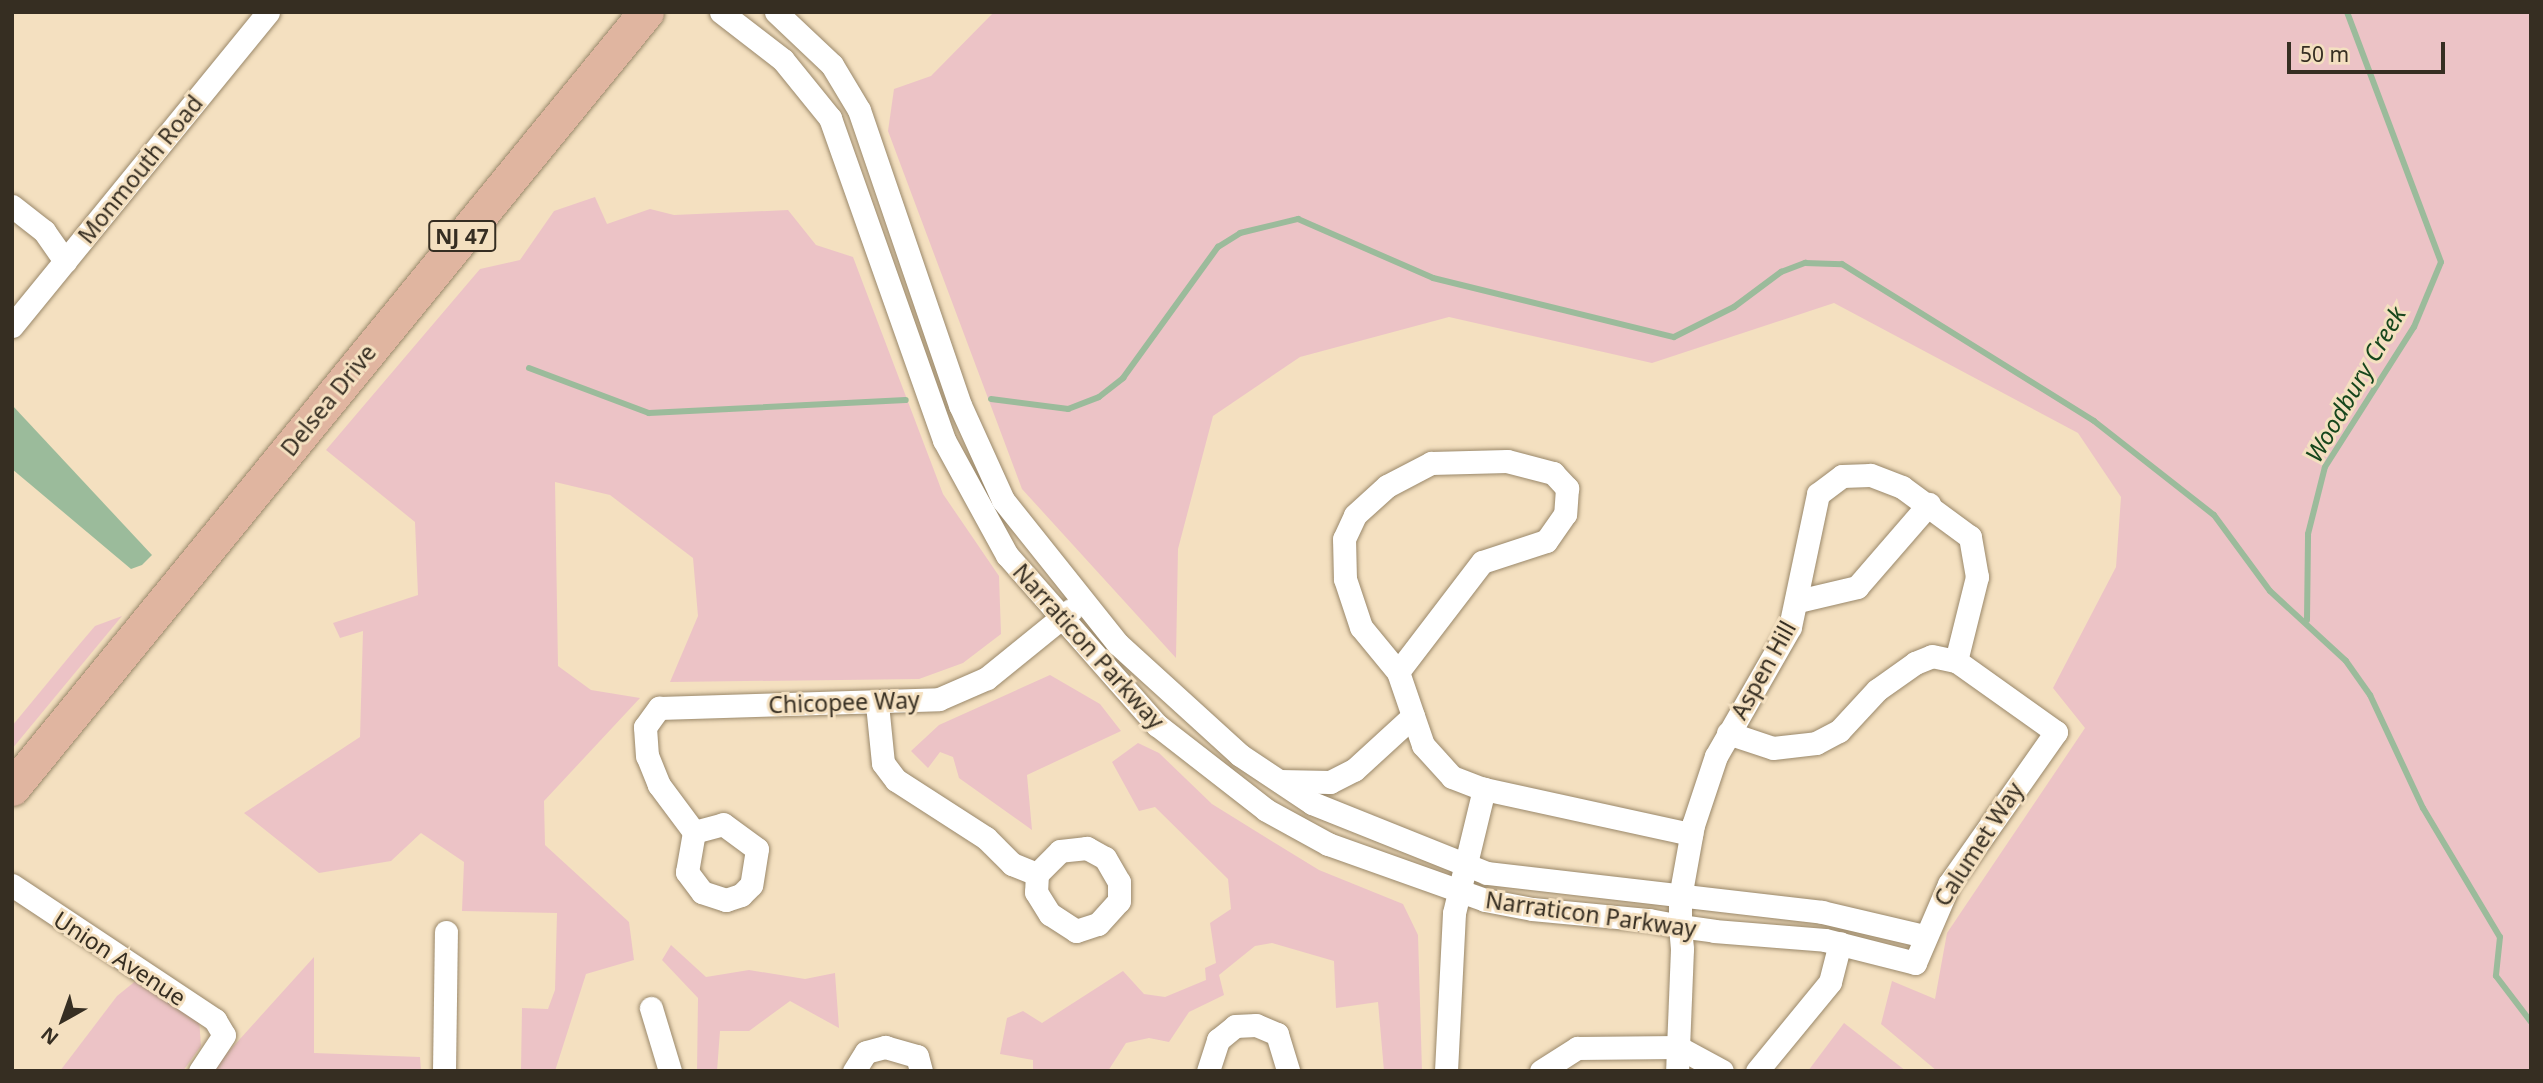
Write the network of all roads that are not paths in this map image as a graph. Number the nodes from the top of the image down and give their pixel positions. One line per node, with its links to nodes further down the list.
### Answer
1 (268, 12): 6 (street, Monmouth Road)
2 (646, 12): 18 (main road, Delsea Drive / NJ 47)
3 (721, 12): 11 (street, Narraticon Parkway)
4 (776, 12): 10 (street, Narraticon Parkway)
5 (12, 206): 6 (street)
6 (65, 261): 7 (street, Monmouth Road)
7 (12, 326)
8 (1929, 504): 9 (street); 9 (street, Aspen Hill); 12 (street, Aspen Hill)
9 (1798, 601): 16 (street, Aspen Hill)
10 (1081, 602): 11 (street, Chicopee Way); 17 (street, Narraticon Parkway)
11 (1059, 620): 14 (street, Chicopee Way); 25 (street, Narraticon Parkway)
12 (1956, 661): 16 (street, Aspen Hill); 29 (street, Calumet Way)
13 (1398, 672): 13 (street); 15 (street)
14 (877, 704): 20 (street, Chicopee Way); 23 (street)
15 (1413, 716): 17 (street); 19 (street)
16 (1728, 733): 21 (street, Aspen Hill)
17 (1280, 781): 22 (street, Narraticon Parkway)
18 (12, 788)
19 (1484, 789): 21 (street); 22 (street)
20 (694, 832)
21 (1691, 834): 26 (street, Aspen Hill)
22 (1467, 866): 25 (street); 26 (street, Narraticon Parkway)
23 (1037, 874)
24 (12, 885): 34 (street, Union Avenue)
25 (1460, 894): 27 (street, Narraticon Parkway); 41 (street)
26 (1680, 897): 27 (street, Aspen Hill); 29 (street, Narraticon Parkway)
27 (1680, 926): 30 (street, Narraticon Parkway); 33 (street, Aspen Hill)
28 (446, 932): 35 (street)
29 (1924, 936): 31 (street, Calumet Way)
30 (1840, 943): 31 (street, Narraticon Parkway); 45 (street)
31 (1915, 963)
32 (651, 1008): 36 (street)
33 (1678, 1047): 42 (street); 43 (street, Aspen Hill); 44 (street)
34 (200, 1071)
35 (444, 1071)
36 (670, 1071)
37 (854, 1071): 38 (street)
38 (921, 1071)
39 (1208, 1071): 40 (street)
40 (1288, 1071)
41 (1446, 1071)
42 (1541, 1071)
43 (1677, 1071)
44 (1722, 1071)
45 (1757, 1071)

